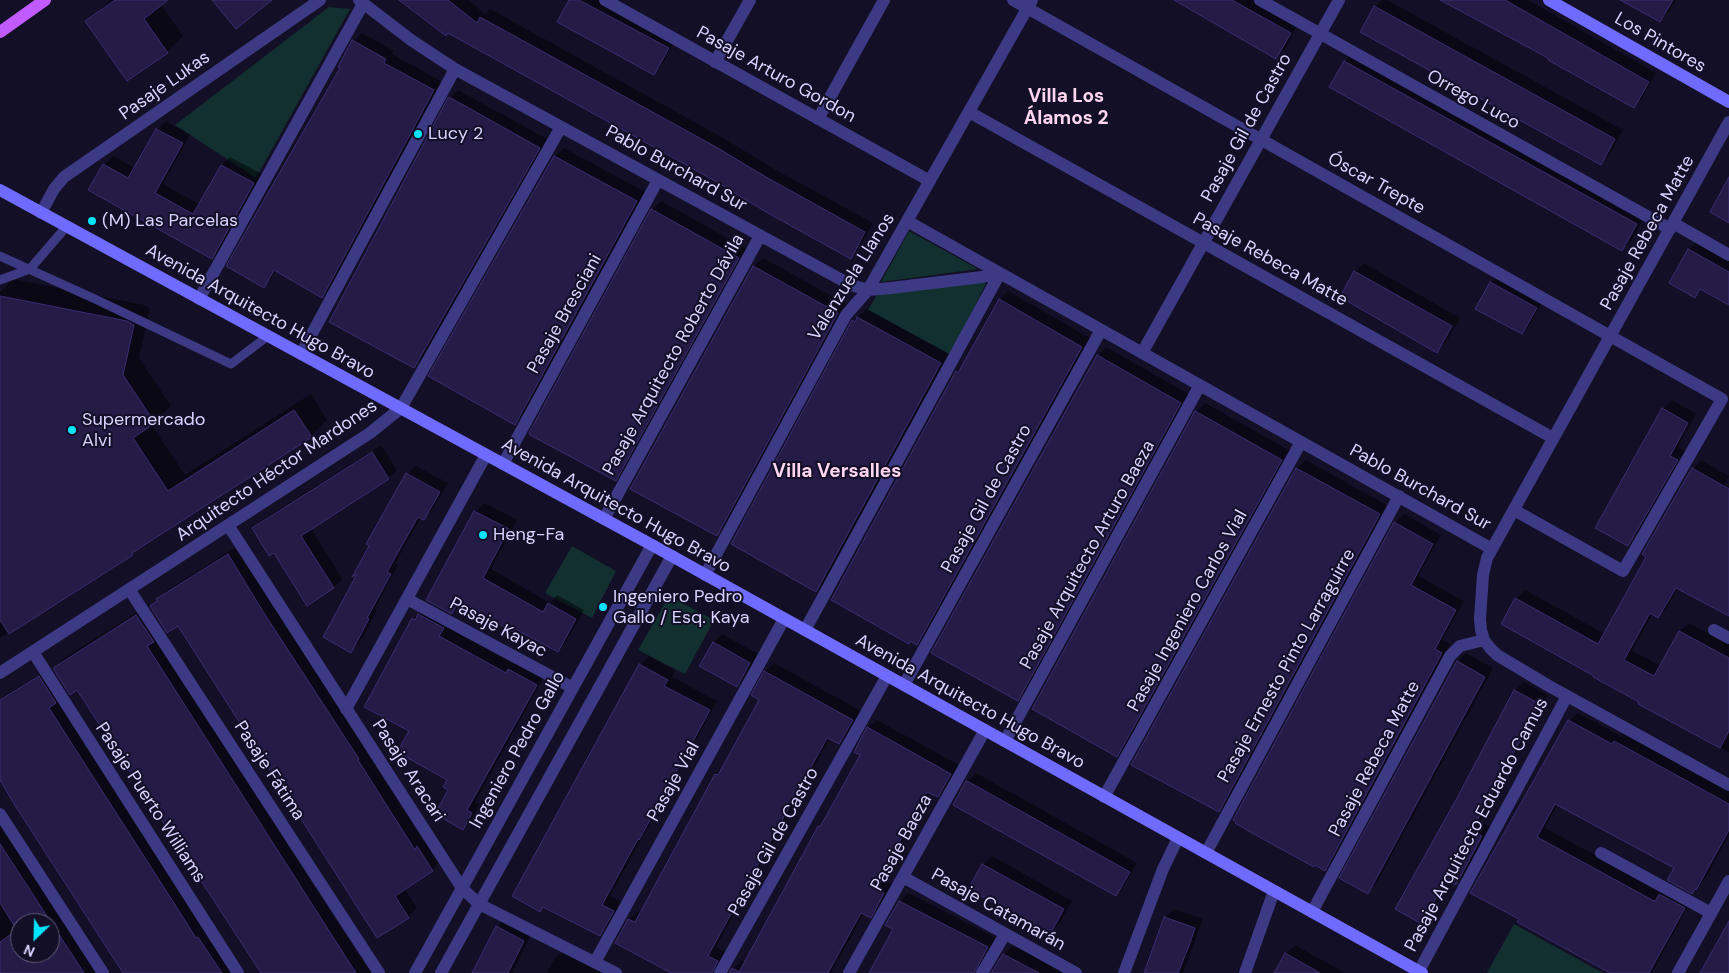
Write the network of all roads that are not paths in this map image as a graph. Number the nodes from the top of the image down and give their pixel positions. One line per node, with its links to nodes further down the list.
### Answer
1 (34, 0): 13 (lane)
2 (45, 0): 13 (main road)
3 (320, 0): 27 (street, Pasaje Lukas)
4 (750, 0): 16 (street)
5 (884, 0): 20 (street)
6 (1013, 0): 12 (street, Óscar Trepte)
7 (1260, 0): 15 (street, Orrego Luco)
8 (1339, 0): 15 (street, Pasaje Gil de Castro)
9 (1548, 0): 18 (street, Los Pintores)
10 (611, 1): 16 (street, Pasaje Arturo Gordon)
11 (361, 2): 17 (street, Pablo Burchard Sur); 39 (street)
12 (1030, 4): 19 (street, Valenzuela Llanos); 23 (street, Óscar Trepte)
13 (16, 21): 14 (main road)
14 (0, 32)
15 (1320, 34): 23 (street, Pasaje Gil de Castro); 30 (street, Orrego Luco)
16 (715, 62): 20 (street, Pasaje Arturo Gordon)
17 (455, 69): 22 (street, Pablo Burchard Sur); 44 (street)
18 (1729, 102)
19 (969, 112): 25 (street, Valenzuela Llanos); 32 (street, Pasaje Rebeca Matte)
20 (818, 119): 25 (street, Pasaje Arturo Gordon)
21 (1729, 122): 30 (street, Pasaje Rebeca Matte)
22 (561, 126): 24 (street, Pablo Burchard Sur); 46 (street, Arquitecto Héctor Mardones)
23 (1261, 139): 32 (street, Pasaje Gil de Castro); 42 (street, Óscar Trepte)
24 (658, 180): 31 (street, Pablo Burchard Sur); 50 (street, Pasaje Bresciani)
25 (930, 181): 28 (street, Valenzuela Llanos)
26 (0, 190): 27 (street, Avenida Arquitecto Hugo Bravo)
27 (41, 212): 29 (street, Avenida Arquitecto Hugo Bravo)
28 (907, 221): 36 (street, Pablo Burchard Sur); 38 (street, Valenzuela Llanos)
29 (66, 226): 35 (lane); 39 (street, Avenida Arquitecto Hugo Bravo)
30 (1671, 226): 33 (street, Orrego Luco); 42 (street, Pasaje Rebeca Matte)
31 (760, 236): 38 (street, Pablo Burchard Sur); 53 (street, Pasaje Arquitecto Roberto Dávila)
32 (1203, 243): 43 (street, Pasaje Gil de Castro); 47 (street, Pasaje Rebeca Matte)
33 (1729, 255)
34 (0, 256): 35 (lane)
35 (30, 269): 37 (lane); 41 (lane)
36 (1000, 273): 38 (street, Pablo Burchard Sur); 40 (street, Pablo Burchard Sur); 62 (street)
37 (0, 280)
38 (868, 290): 58 (street, Valenzuela Llanos)
39 (199, 299): 41 (street, Avenida Arquitecto Hugo Bravo)
40 (1101, 330): 43 (street, Pablo Burchard Sur); 69 (street, Pasaje Gil de Castro)
41 (268, 336): 44 (street, Avenida Arquitecto Hugo Bravo)
42 (1610, 336): 47 (street, Pasaje Rebeca Matte); 52 (street, Óscar Trepte)
43 (1142, 352): 45 (street, Pablo Burchard Sur)
44 (301, 354): 46 (street, Avenida Arquitecto Hugo Bravo)
45 (1200, 385): 48 (street, Pablo Burchard Sur); 74 (street, Pasaje Arquitecto Arturo Baeza)
46 (401, 408): 49 (street, Avenida Arquitecto Hugo Bravo); 54 (street, Arquitecto Héctor Mardones)
47 (1553, 438): 52 (street, Pasaje Rebeca Matte)
48 (1301, 442): 51 (street, Pablo Burchard Sur); 76 (street, Pasaje Ingeniero Carlos Vial)
49 (486, 455): 50 (street, Avenida Arquitecto Hugo Bravo); 60 (street)
50 (503, 464): 53 (street, Avenida Arquitecto Hugo Bravo)
51 (1399, 496): 56 (street, Pablo Burchard Sur); 79 (street, Pasaje Ernesto Pinto Larraguirre)
52 (1514, 510): 56 (street, Pasaje Rebeca Matte)
53 (604, 519): 55 (street, Avenida Arquitecto Hugo Bravo)
54 (228, 525): 59 (street, Arquitecto Héctor Mardones); 72 (street, Pasaje Aracari)
55 (652, 545): 57 (street, Avenida Arquitecto Hugo Bravo); 70 (street, Ingeniero Pedro Gallo)
56 (1492, 549): 65 (street, Pablo Burchard Sur)
57 (672, 556): 58 (street, Avenida Arquitecto Hugo Bravo); 85 (street)
58 (705, 575): 61 (street, Avenida Arquitecto Hugo Bravo)
59 (129, 589): 66 (street, Arquitecto Héctor Mardones); 93 (street, Pasaje Fátima)
60 (407, 599): 70 (street, Pasaje Kayac); 72 (street)
61 (784, 618): 62 (street, Avenida Arquitecto Hugo Bravo); 89 (street, Pasaje Vial)
62 (805, 630): 68 (street, Avenida Arquitecto Hugo Bravo)
63 (1714, 630): 64 (street)
64 (1729, 638)
65 (1484, 640): 71 (street); 86 (street, Pasaje Rebeca Matte)
66 (33, 652): 67 (street, Arquitecto Héctor Mardones); 92 (street, Pasaje Puerto Williams)
67 (0, 673)
68 (887, 676): 69 (street, Avenida Arquitecto Hugo Bravo); 97 (street, Pasaje Gil de Castro)
69 (904, 685): 73 (street, Avenida Arquitecto Hugo Bravo)
70 (573, 688): 83 (street, Ingeniero Pedro Gallo)
71 (1567, 696): 75 (street); 90 (street, Pasaje Arquitecto Eduardo Camus)
72 (346, 709): 83 (street, Pasaje Aracari)
73 (985, 730): 74 (street, Avenida Arquitecto Hugo Bravo); 81 (street, Pasaje Baeza)
74 (1005, 741): 76 (street, Avenida Arquitecto Hugo Bravo)
75 (1729, 785)
76 (1104, 797): 78 (street, Avenida Arquitecto Hugo Bravo)
77 (0, 814): 91 (street)
78 (1178, 838): 79 (street, Avenida Arquitecto Hugo Bravo); 101 (street)
79 (1206, 853): 84 (street, Avenida Arquitecto Hugo Bravo)
80 (1601, 853): 87 (street)
81 (903, 877): 88 (street, Pasaje Catamarán); 98 (street, Pasaje Baeza)
82 (1729, 881): 87 (street)
83 (462, 888): 85 (street, Pasaje Aracari); 94 (street, Ingeniero Pedro Gallo)
84 (1274, 891): 86 (street, Avenida Arquitecto Hugo Bravo); 102 (street)
85 (479, 904): 89 (street, Pasaje Aracari); 95 (street)
86 (1312, 912): 90 (street, Avenida Arquitecto Hugo Bravo)
87 (1711, 913): 103 (street)
88 (1005, 934): 99 (street); 100 (street, Pasaje Catamarán)
89 (595, 962): 96 (street, Pasaje Aracari)
90 (1421, 972)
91 (103, 973)
92 (238, 973)
93 (379, 973)
94 (415, 973)
95 (441, 973)
96 (616, 973)
97 (720, 973)
98 (849, 973)
99 (982, 973)
100 (1076, 973)
101 (1124, 973)
102 (1245, 973)
103 (1678, 973)

